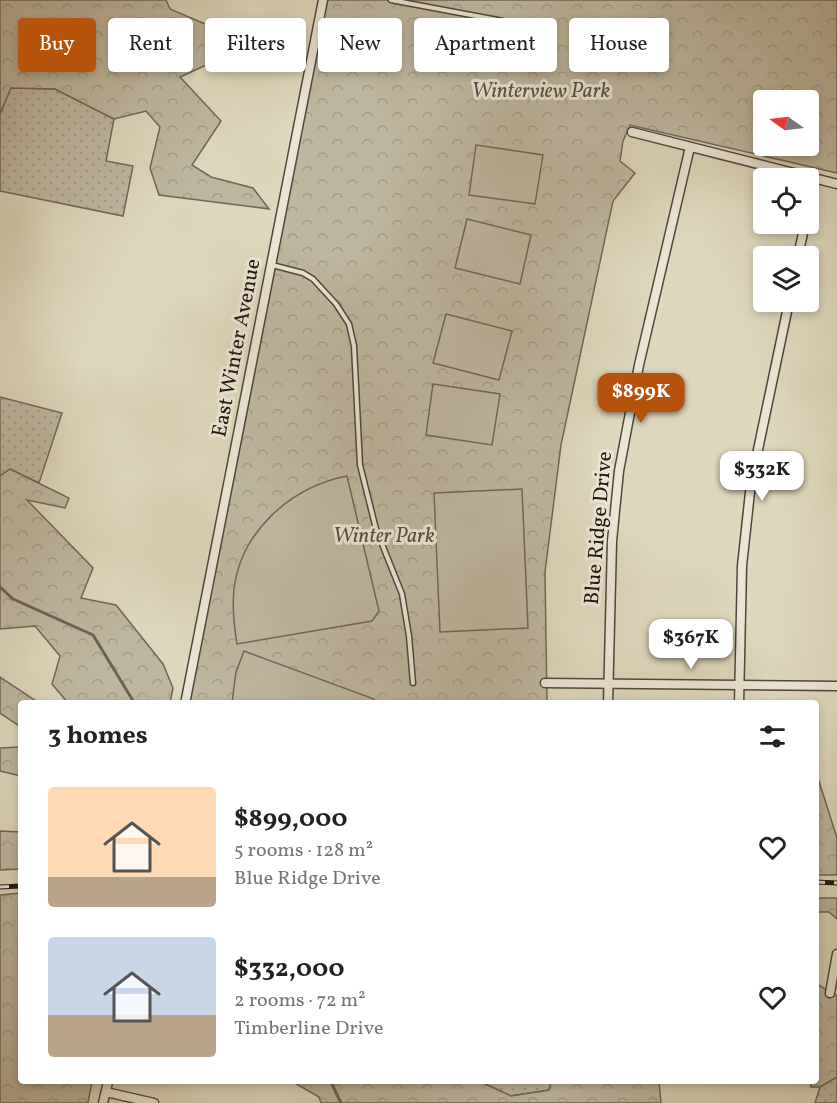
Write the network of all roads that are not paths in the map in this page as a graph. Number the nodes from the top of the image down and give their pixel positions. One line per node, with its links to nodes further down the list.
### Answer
1 (323, 0): 9 (street, East Winter Avenue)
2 (391, 0): 3 (lane)
3 (487, 18)
4 (632, 132): 5 (street)
5 (690, 147): 6 (street); 13 (street, Blue Ridge Drive)
6 (774, 168)
7 (819, 179): 8 (street)
8 (837, 184)
9 (271, 265): 11 (lane); 16 (street, East Winter Avenue)
10 (787, 312): 14 (street)
11 (412, 682)
12 (545, 682): 13 (street)
13 (608, 683): 14 (street); 17 (street, Blue Ridge Drive)
14 (739, 684): 15 (street); 18 (street)
15 (837, 686)
16 (186, 700)
17 (608, 700)
18 (739, 700)
19 (837, 954): 20 (street)
20 (830, 993)
21 (108, 1084): 22 (street)
22 (106, 1092): 23 (street); 24 (street)
23 (104, 1103)
24 (154, 1103)

